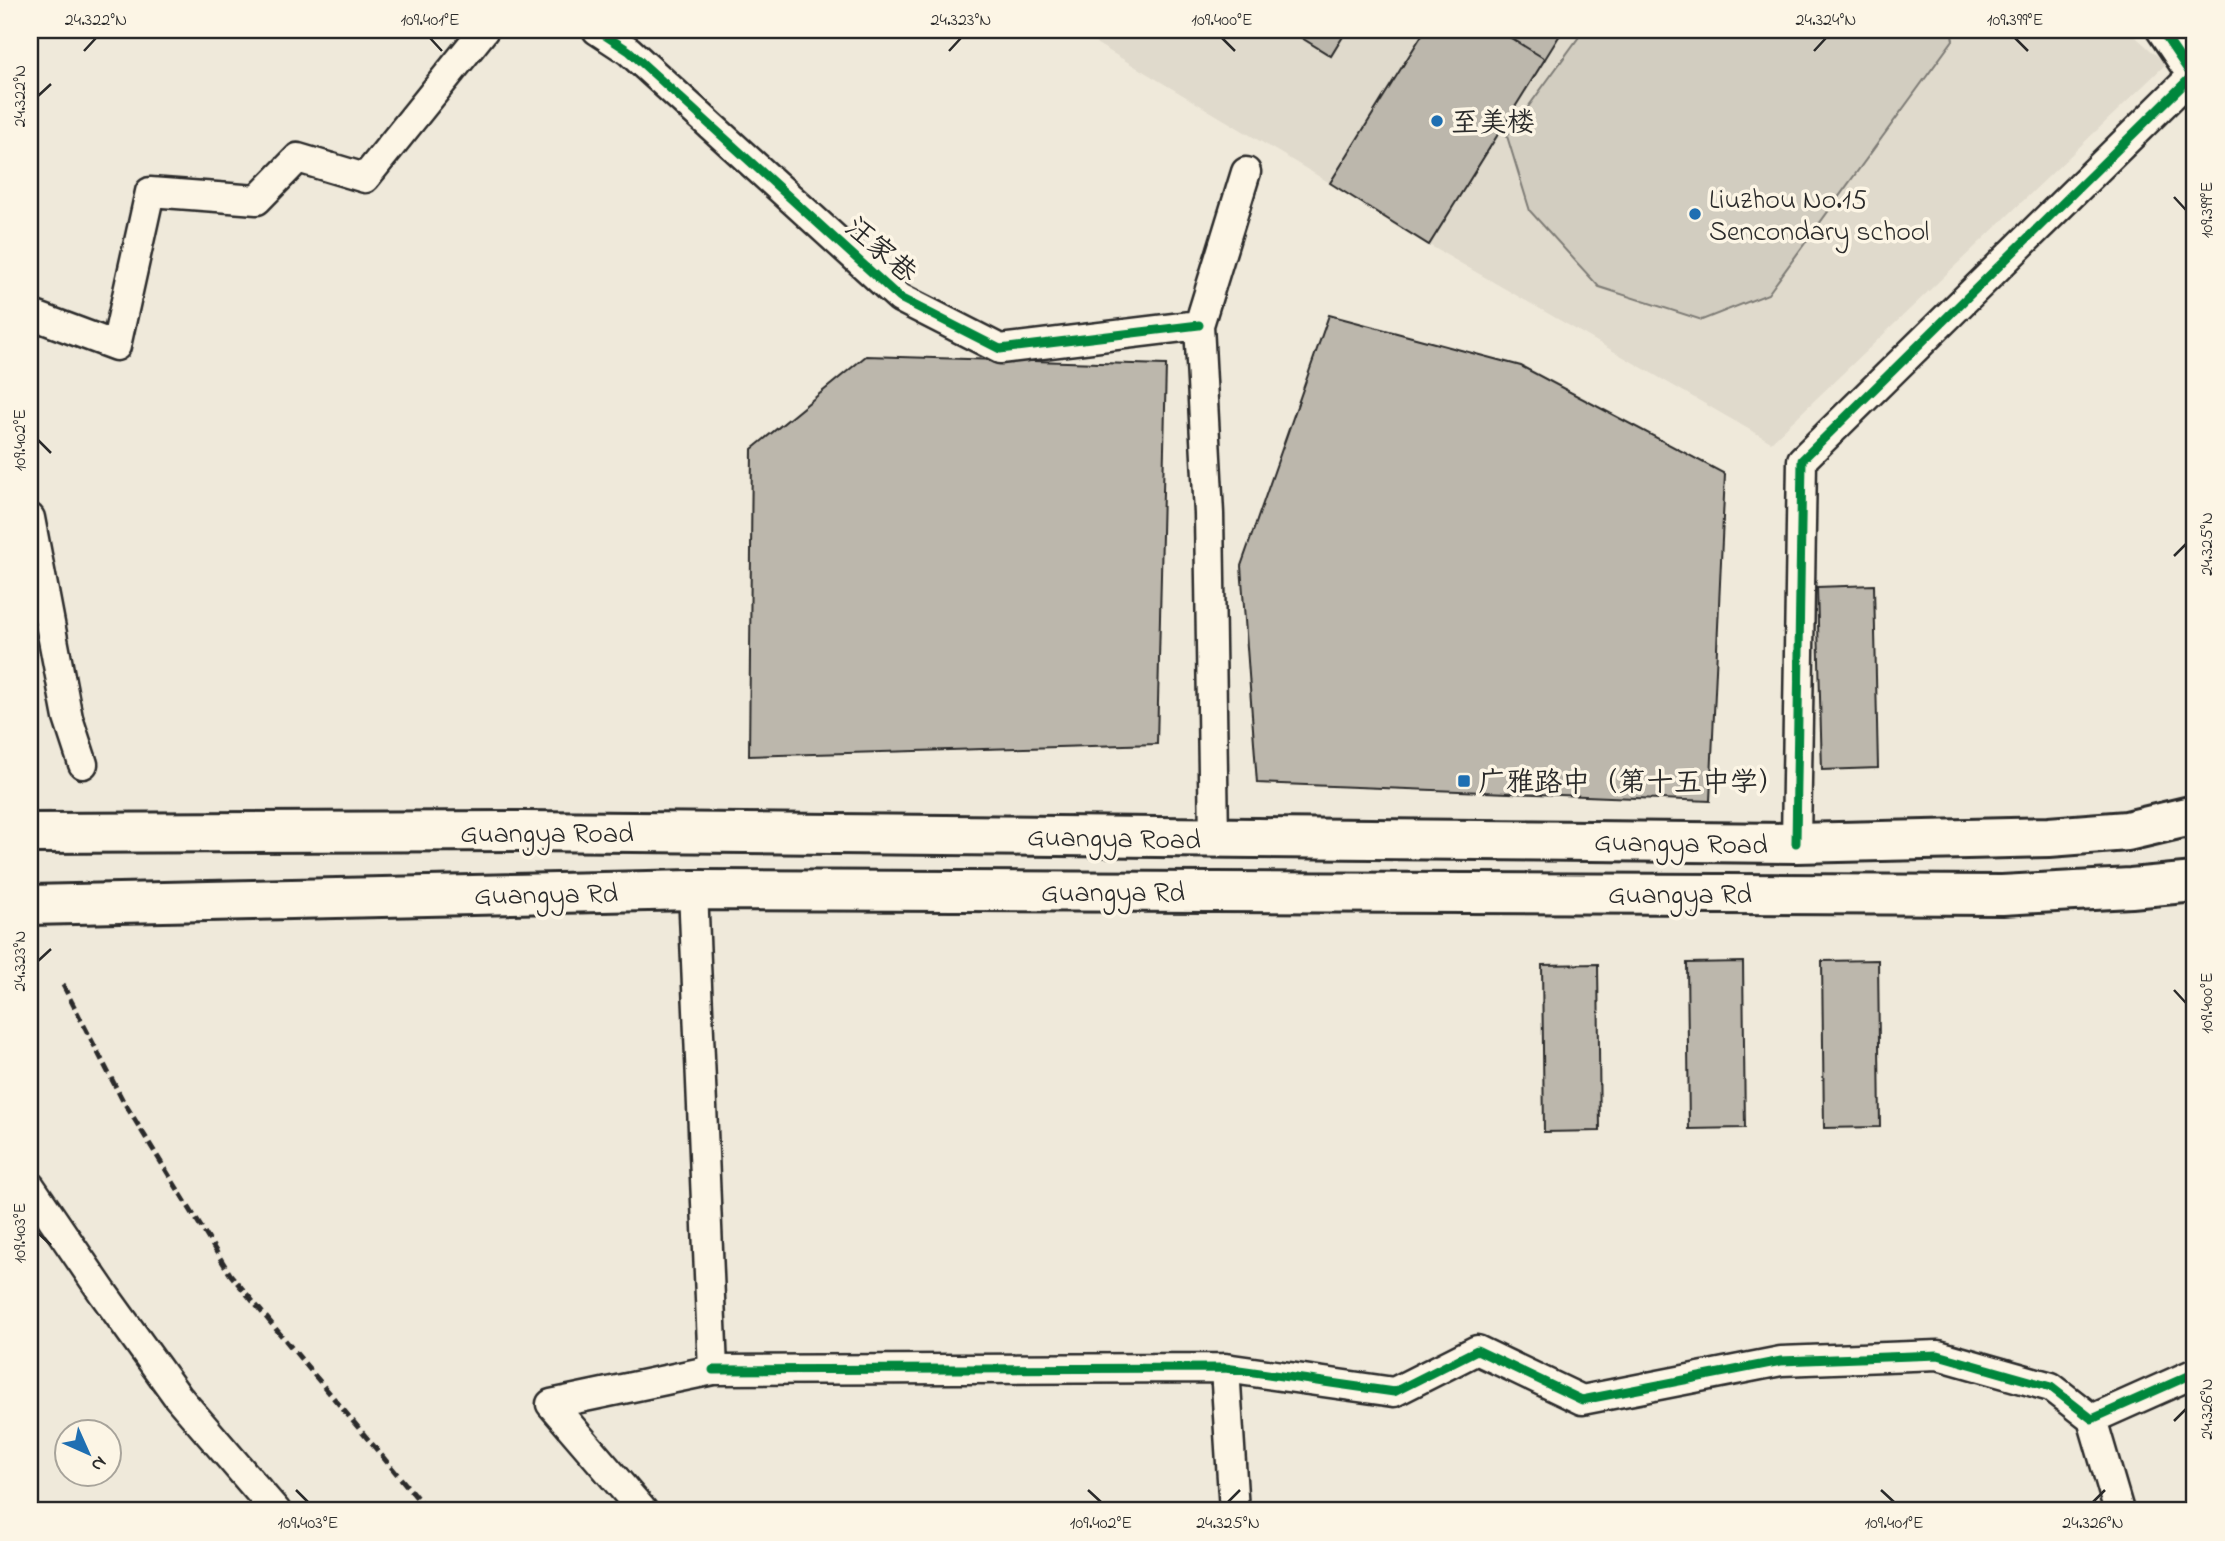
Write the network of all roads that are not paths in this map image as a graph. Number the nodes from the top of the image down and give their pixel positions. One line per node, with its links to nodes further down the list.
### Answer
1 (484, 30): 5 (street)
2 (597, 30): 6 (street, 汪家巷)
3 (2161, 30): 12 (street)
4 (1246, 172): 6 (street)
5 (30, 314)
6 (1199, 325): 11 (street)
7 (30, 518): 8 (street)
8 (83, 764)
9 (2195, 815): 12 (main road, Guangya Road)
10 (30, 834): 11 (main road, Guangya Road)
11 (1214, 838): 12 (main road, Guangya Road)
12 (1796, 844)
13 (2195, 882): 14 (main road, Guangya Rd)
14 (693, 890): 15 (main road, Guangya Rd); 18 (street)
15 (30, 905)
16 (30, 1186): 21 (street)
17 (1225, 1368): 18 (street); 20 (street); 23 (street)
18 (713, 1370): 22 (street)
19 (2195, 1373): 20 (street)
20 (2092, 1419): 24 (street)
21 (276, 1511)
22 (643, 1511)
23 (1234, 1511)
24 (2119, 1511)

